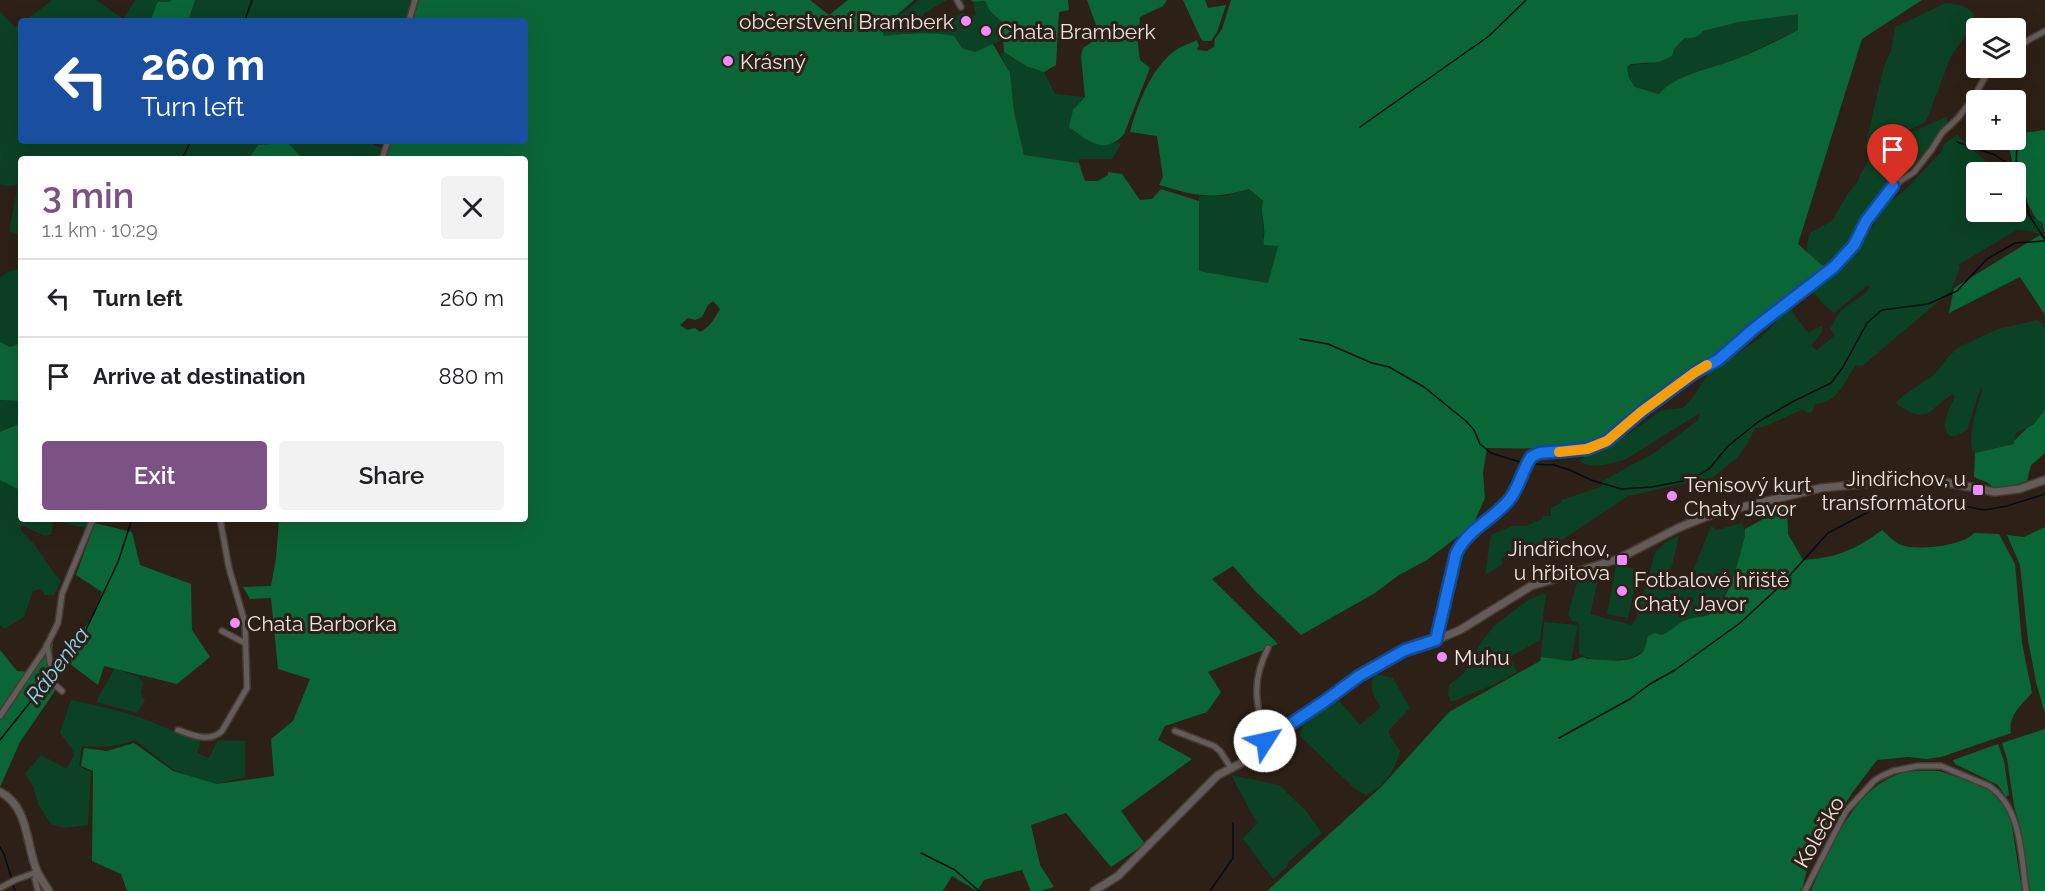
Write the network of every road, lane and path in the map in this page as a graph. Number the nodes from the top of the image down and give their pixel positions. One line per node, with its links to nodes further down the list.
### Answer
1 (415, 0): 4 (street)
2 (957, 0): 3 (street)
3 (961, 7)
4 (410, 18)
5 (2044, 33): 6 (street)
6 (2026, 42)
7 (1984, 78): 12 (street)
8 (2045, 480): 12 (street)
9 (92, 522): 14 (street)
10 (221, 522): 13 (street)
11 (222, 631): 13 (street)
12 (1436, 640): 20 (street)
13 (245, 643): 18 (street)
14 (47, 645): 16 (street); 17 (street)
15 (1268, 648): 20 (street)
16 (62, 691)
17 (0, 716)
18 (178, 730)
19 (1175, 731): 21 (street)
20 (1265, 741): 21 (street)
21 (1231, 768): 27 (street)
22 (0, 792): 23 (street)
23 (37, 872): 24 (street); 25 (street); 26 (street)
24 (0, 888)
25 (38, 891)
26 (49, 891)
27 (1094, 891)
28 (1805, 891): 29 (street, Kolečko)
29 (2026, 891)

